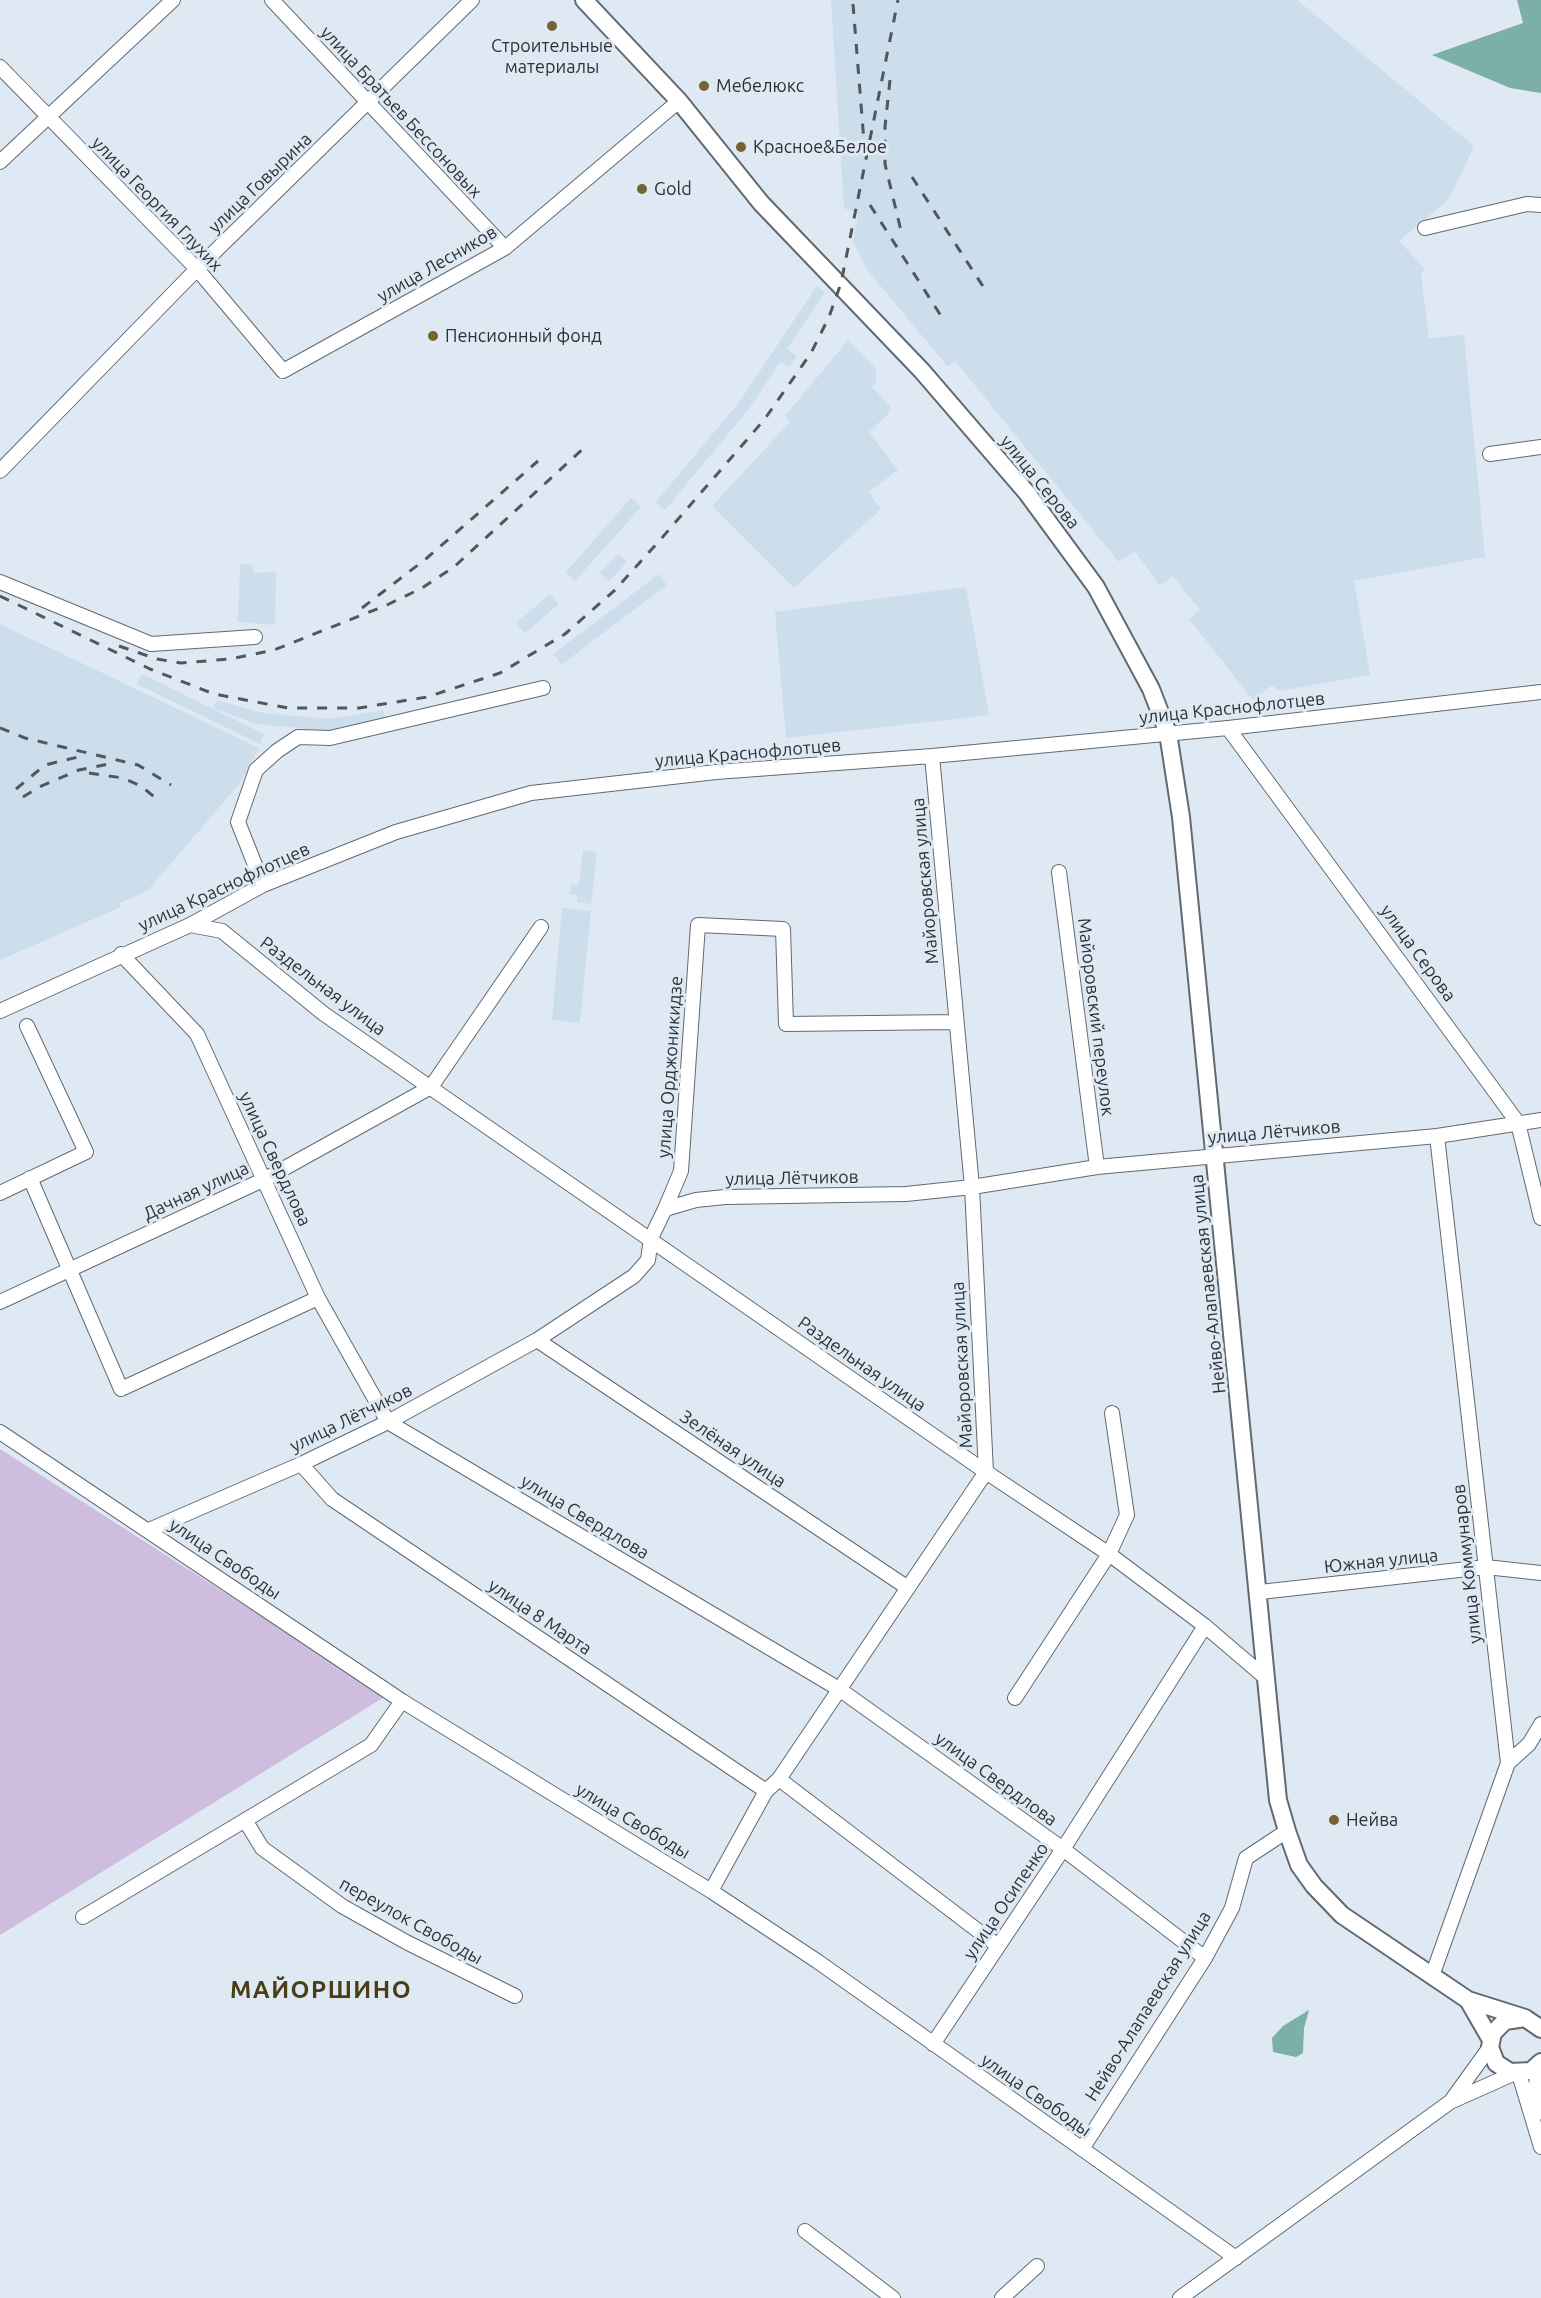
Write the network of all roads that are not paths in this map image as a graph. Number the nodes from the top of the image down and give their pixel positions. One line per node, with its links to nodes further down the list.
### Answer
1 (172, 0): 8 (street)
2 (272, 0): 7 (street, улица Братьев Бессоновых)
3 (472, 0): 7 (street, улица Говырина)
4 (584, 0): 6 (main road, улица Серова)
5 (0, 67): 8 (street, улица Георгия Глухих)
6 (680, 101): 12 (street, улица Лесников); 23 (main road, улица Серова)
7 (368, 102): 12 (street, улица Братьев Бессоновых); 13 (street, улица Говырина)
8 (47, 115): 9 (street); 13 (street, улица Георгия Глухих)
9 (0, 162)
10 (1541, 205): 11 (street)
11 (1425, 228)
12 (505, 248): 14 (street, улица Лесников)
13 (197, 269): 14 (street, улица Георгия Глухих); 17 (street, улица Говырина)
14 (283, 371)
15 (1541, 447): 16 (street)
16 (1490, 454)
17 (0, 471)
18 (0, 582): 19 (street)
19 (255, 637)
20 (543, 688): 26 (street)
21 (1541, 692): 22 (street, улица Краснофлотцев)
22 (1228, 728): 23 (street, улица Краснофлотцев); 35 (street, улица Серова)
23 (1168, 733): 24 (street, улица Краснофлотцев); 37 (main road, Нейво-Алапаевская улица)
24 (932, 756): 26 (street, улица Краснофлотцев); 31 (street, Майоровская улица)
25 (1059, 872): 38 (street, Майоровский переулок)
26 (263, 885): 27 (street, улица Краснофлотцев)
27 (190, 925): 29 (street, улица Краснофлотцев); 33 (street, Раздельная улица)
28 (540, 927): 33 (street)
29 (121, 954): 30 (street, улица Краснофлотцев); 40 (street, улица Свердлова)
30 (0, 1011)
31 (956, 1022): 41 (street, Майоровская улица); 43 (street, улица Орджоникидзе)
32 (27, 1026): 39 (street)
33 (430, 1087): 40 (street, Дачная улица); 45 (street, Раздельная улица)
34 (1541, 1120): 35 (street, улица Лётчиков)
35 (1518, 1123): 36 (street, улица Лётчиков); 44 (street, улица Серова)
36 (1437, 1136): 37 (street, улица Лётчиков); 57 (street, улица Коммунаров)
37 (1214, 1155): 38 (street, улица Лётчиков); 62 (main road, Нейво-Алапаевская улица)
38 (1097, 1167): 41 (street, улица Лётчиков)
39 (30, 1178): 42 (street); 46 (street)
40 (265, 1179): 46 (street, Дачная улица); 47 (street, улица Свердлова)
41 (972, 1187): 43 (street, улица Лётчиков); 54 (street, Майоровская улица)
42 (0, 1193)
43 (666, 1209): 45 (street, улица Лётчиков)
44 (1541, 1218)
45 (651, 1238): 49 (street, улица Лётчиков); 54 (street, Раздельная улица)
46 (69, 1269): 47 (street); 48 (street, Дачная улица)
47 (318, 1298): 51 (street, улица Свердлова)
48 (0, 1302)
49 (537, 1340): 51 (street, улица Лётчиков); 59 (street, Зелёная улица)
50 (1112, 1413): 56 (street)
51 (388, 1422): 53 (street, улица Лётчиков); 63 (street, улица Свердлова)
52 (0, 1432): 55 (street, улица Свободы)
53 (301, 1464): 55 (street, улица Лётчиков); 69 (street, улица 8 Марта)
54 (986, 1472): 56 (street, Раздельная улица); 59 (street, Майоровская улица)
55 (149, 1530): 65 (street, улица Свободы)
56 (1109, 1554): 61 (street, Раздельная улица); 64 (street)
57 (1486, 1567): 58 (street, Южная улица); 60 (street, Южная улица); 67 (street, улица Коммунаров)
58 (1541, 1574)
59 (908, 1588): 63 (street, Майоровская улица)
60 (1260, 1592)
61 (1205, 1626): 62 (street, Раздельная улица); 72 (street, улица Осипенко)
62 (1267, 1679): 71 (main road, Нейво-Алапаевская улица)
63 (839, 1689): 68 (street, Майоровская улица); 72 (street, улица Свердлова)
64 (1015, 1698)
65 (402, 1701): 70 (street); 73 (street, улица Свободы)
66 (1541, 1724): 67 (street)
67 (1508, 1763): 77 (street, улица Коммунаров)
68 (779, 1779): 69 (street, Майоровская улица); 75 (street)
69 (766, 1791): 73 (street, Майоровская улица)
70 (245, 1820): 74 (street); 78 (street, переулок Свободы)
71 (1287, 1831): 76 (street, Нейво-Алапаевская улица); 77 (main road, Нейво-Алапаевская улица)
72 (1063, 1849): 75 (street, улица Осипенко); 76 (street, улица Свердлова)
73 (711, 1890): 83 (street, улица Свободы)
74 (83, 1917)
75 (998, 1946): 83 (street, улица Осипенко)
76 (1205, 1958): 89 (street, Нейво-Алапаевская улица)
77 (1432, 1976): 79 (main road, Нейво-Алапаевская улица)
78 (515, 1996)
79 (1468, 2000): 80 (main road); 82 (main road)
80 (1525, 2018): 81 (main road); 82 (main road)
81 (1541, 2028)
82 (1491, 2043): 85 (main road); 86 (street)
83 (933, 2044): 89 (street, улица Свободы)
84 (1539, 2064): 85 (main road); 87 (street)
85 (1517, 2074): 86 (street); 87 (street)
86 (1450, 2102): 91 (street)
87 (1535, 2126): 88 (street)
88 (1541, 2147)
89 (1082, 2149): 91 (street, улица Свободы)
90 (805, 2231): 93 (street)
91 (1236, 2258): 95 (street)
92 (1037, 2266): 94 (street)
93 (893, 2298)
94 (1002, 2298)
95 (1180, 2298)

